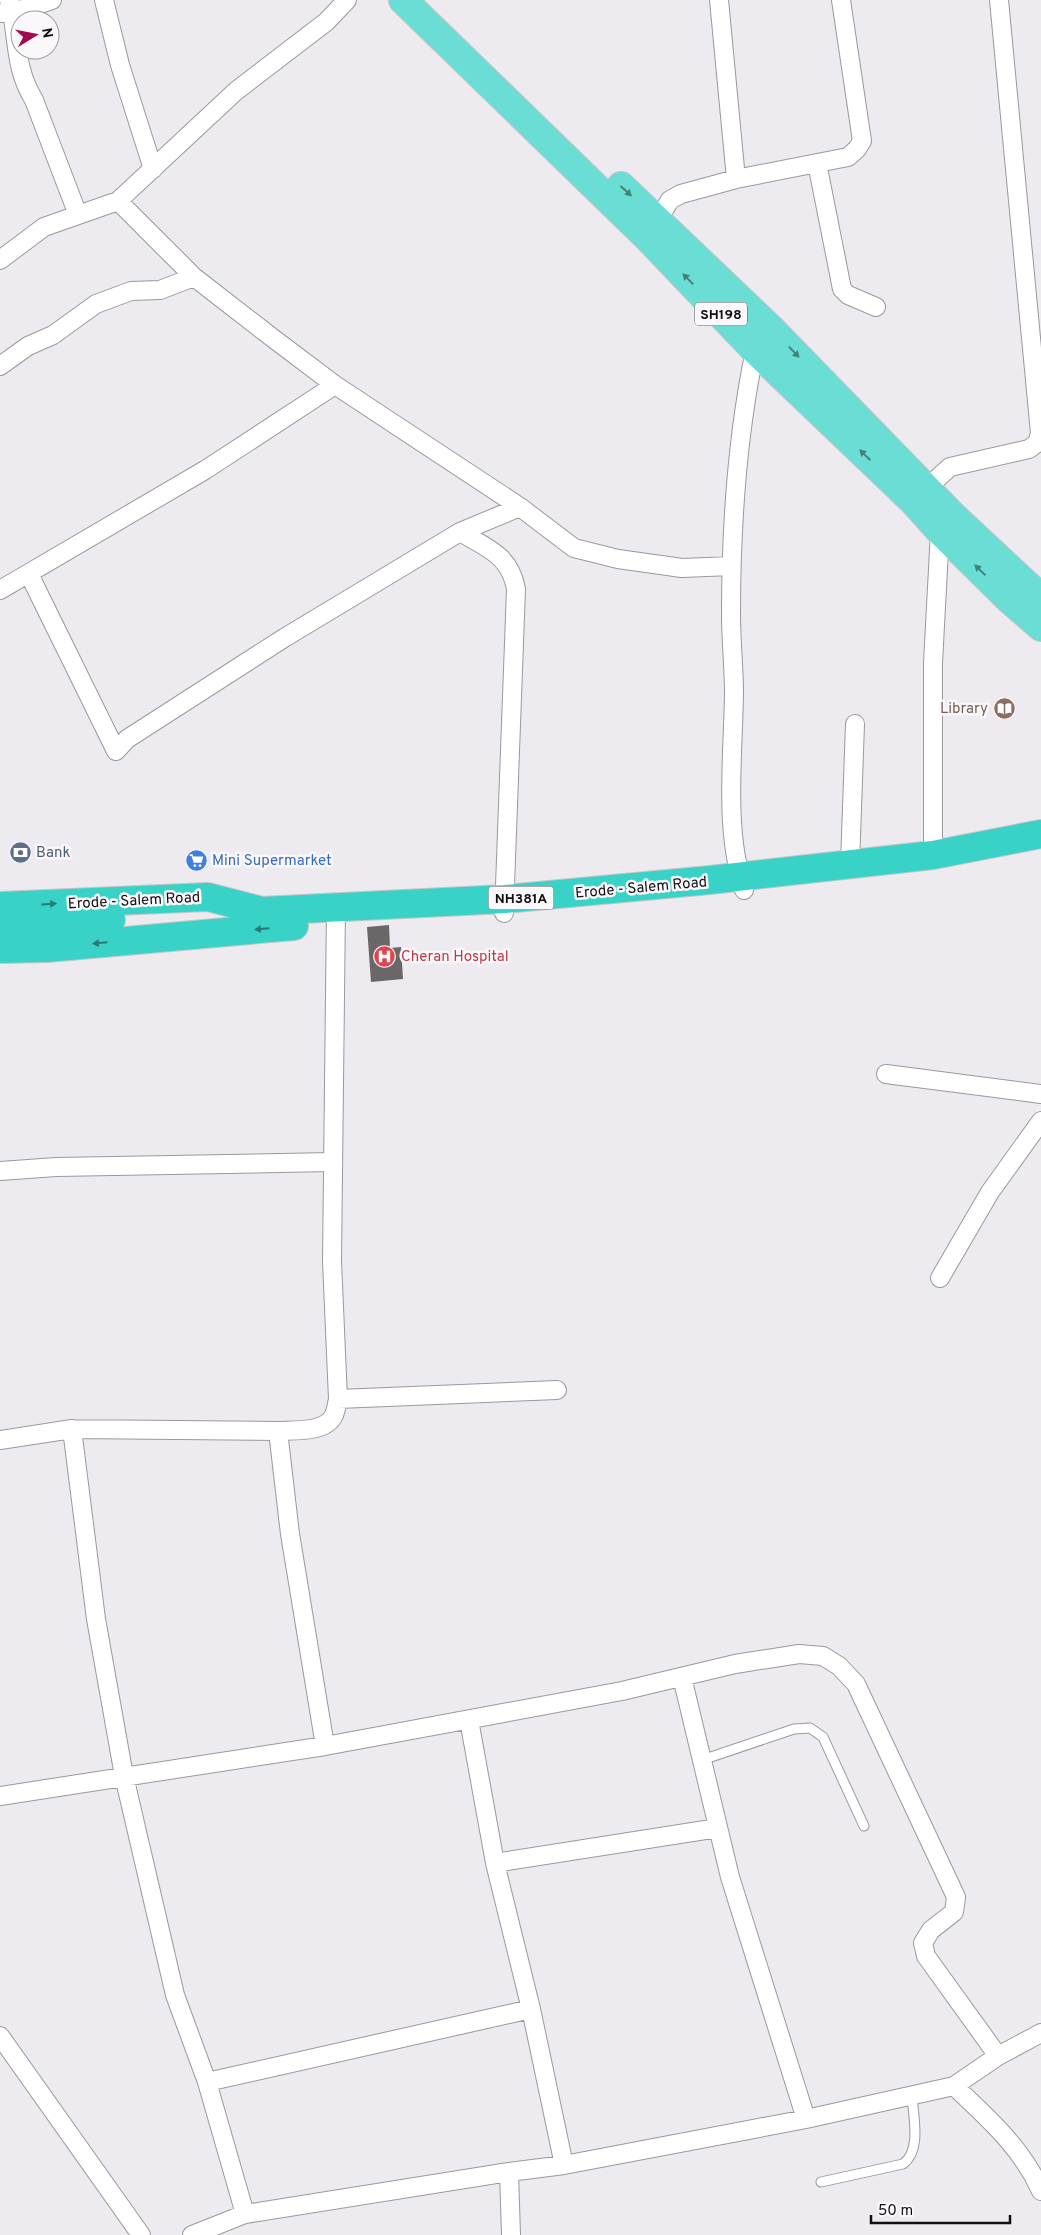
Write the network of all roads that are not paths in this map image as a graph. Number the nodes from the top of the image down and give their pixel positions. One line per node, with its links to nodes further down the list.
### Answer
1 (52, 0): 9 (street)
2 (104, 0): 11 (street)
3 (348, 0): 11 (street)
4 (403, 0): 15 (main road, SH198)
5 (427, 0): 15 (main road, SH198, one-way to 15)
6 (719, 0): 12 (street)
7 (841, 0): 10 (street)
8 (999, 0): 22 (street)
9 (7, 8): 14 (street)
10 (817, 163): 12 (street); 18 (street)
11 (153, 168): 13 (street)
12 (736, 179): 15 (street)
13 (118, 201): 14 (street); 17 (street)
14 (78, 215): 16 (street)
15 (653, 229): 19 (main road, SH198)
16 (0, 260)
17 (194, 277): 20 (street); 21 (street)
18 (876, 307)
19 (763, 339): 22 (main road, SH198); 26 (street)
20 (0, 366)
21 (334, 385): 23 (street); 27 (street)
22 (920, 494): 25 (main road, SH198); 29 (main road, SH198)
23 (520, 507): 24 (street); 26 (street)
24 (460, 532): 27 (street); 38 (street)
25 (940, 532): 29 (main road, SH198, one-way to 25); 34 (street)
26 (731, 566): 36 (street)
27 (29, 574): 28 (street)
28 (0, 590)
29 (1032, 595): 30 (main road, SH198)
30 (1041, 627)
31 (855, 724): 35 (street)
32 (1041, 834): 34 (highway, Erode - Salem Road / NH381A)
33 (1041, 850): 36 (highway, Erode - Salem Road / NH381A)
34 (933, 855): 35 (highway, Erode - Salem Road / NH381A)
35 (850, 864): 36 (highway, Erode - Salem Road / NH381A)
36 (741, 884): 38 (highway, Erode - Salem Road / NH381A)
37 (0, 906): 39 (highway, Erode - Salem Road / NH381A, one-way to 39)
38 (505, 906): 40 (highway, Erode - Salem Road / NH381A)
39 (262, 910): 40 (highway, Erode - Salem Road / NH381A); 41 (highway)
40 (336, 914): 42 (highway, Erode - Salem Road / NH381A, one-way to 42); 46 (street)
41 (0, 927)
42 (0, 949)
43 (886, 1074): 44 (street)
44 (1041, 1094)
45 (1041, 1121): 48 (street)
46 (332, 1162): 47 (street); 50 (street)
47 (0, 1171)
48 (940, 1278)
49 (557, 1390): 50 (street)
50 (338, 1399): 52 (street)
51 (72, 1429): 52 (street); 53 (street); 58 (street)
52 (278, 1431): 56 (street)
53 (0, 1440)
54 (682, 1677): 55 (street); 57 (street); 66 (street)
55 (469, 1720): 56 (street); 62 (street)
56 (326, 1746): 58 (street)
57 (702, 1760): 60 (lane); 61 (street)
58 (124, 1776): 59 (street); 67 (street)
59 (0, 1796)
60 (864, 1826)
61 (718, 1828): 62 (street); 70 (street)
62 (495, 1863): 63 (street)
63 (531, 2009): 67 (street); 71 (street)
64 (1041, 2033): 66 (street)
65 (0, 2036): 76 (street)
66 (998, 2056): 68 (street)
67 (207, 2082): 75 (street)
68 (954, 2086): 69 (street); 74 (street)
69 (912, 2095): 70 (street); 73 (lane)
70 (806, 2119): 71 (street)
71 (564, 2165): 72 (street)
72 (509, 2172): 75 (street); 78 (street)
73 (821, 2182)
74 (1041, 2191)
75 (245, 2214): 77 (street)
76 (141, 2235)
77 (192, 2235)
78 (511, 2235)

